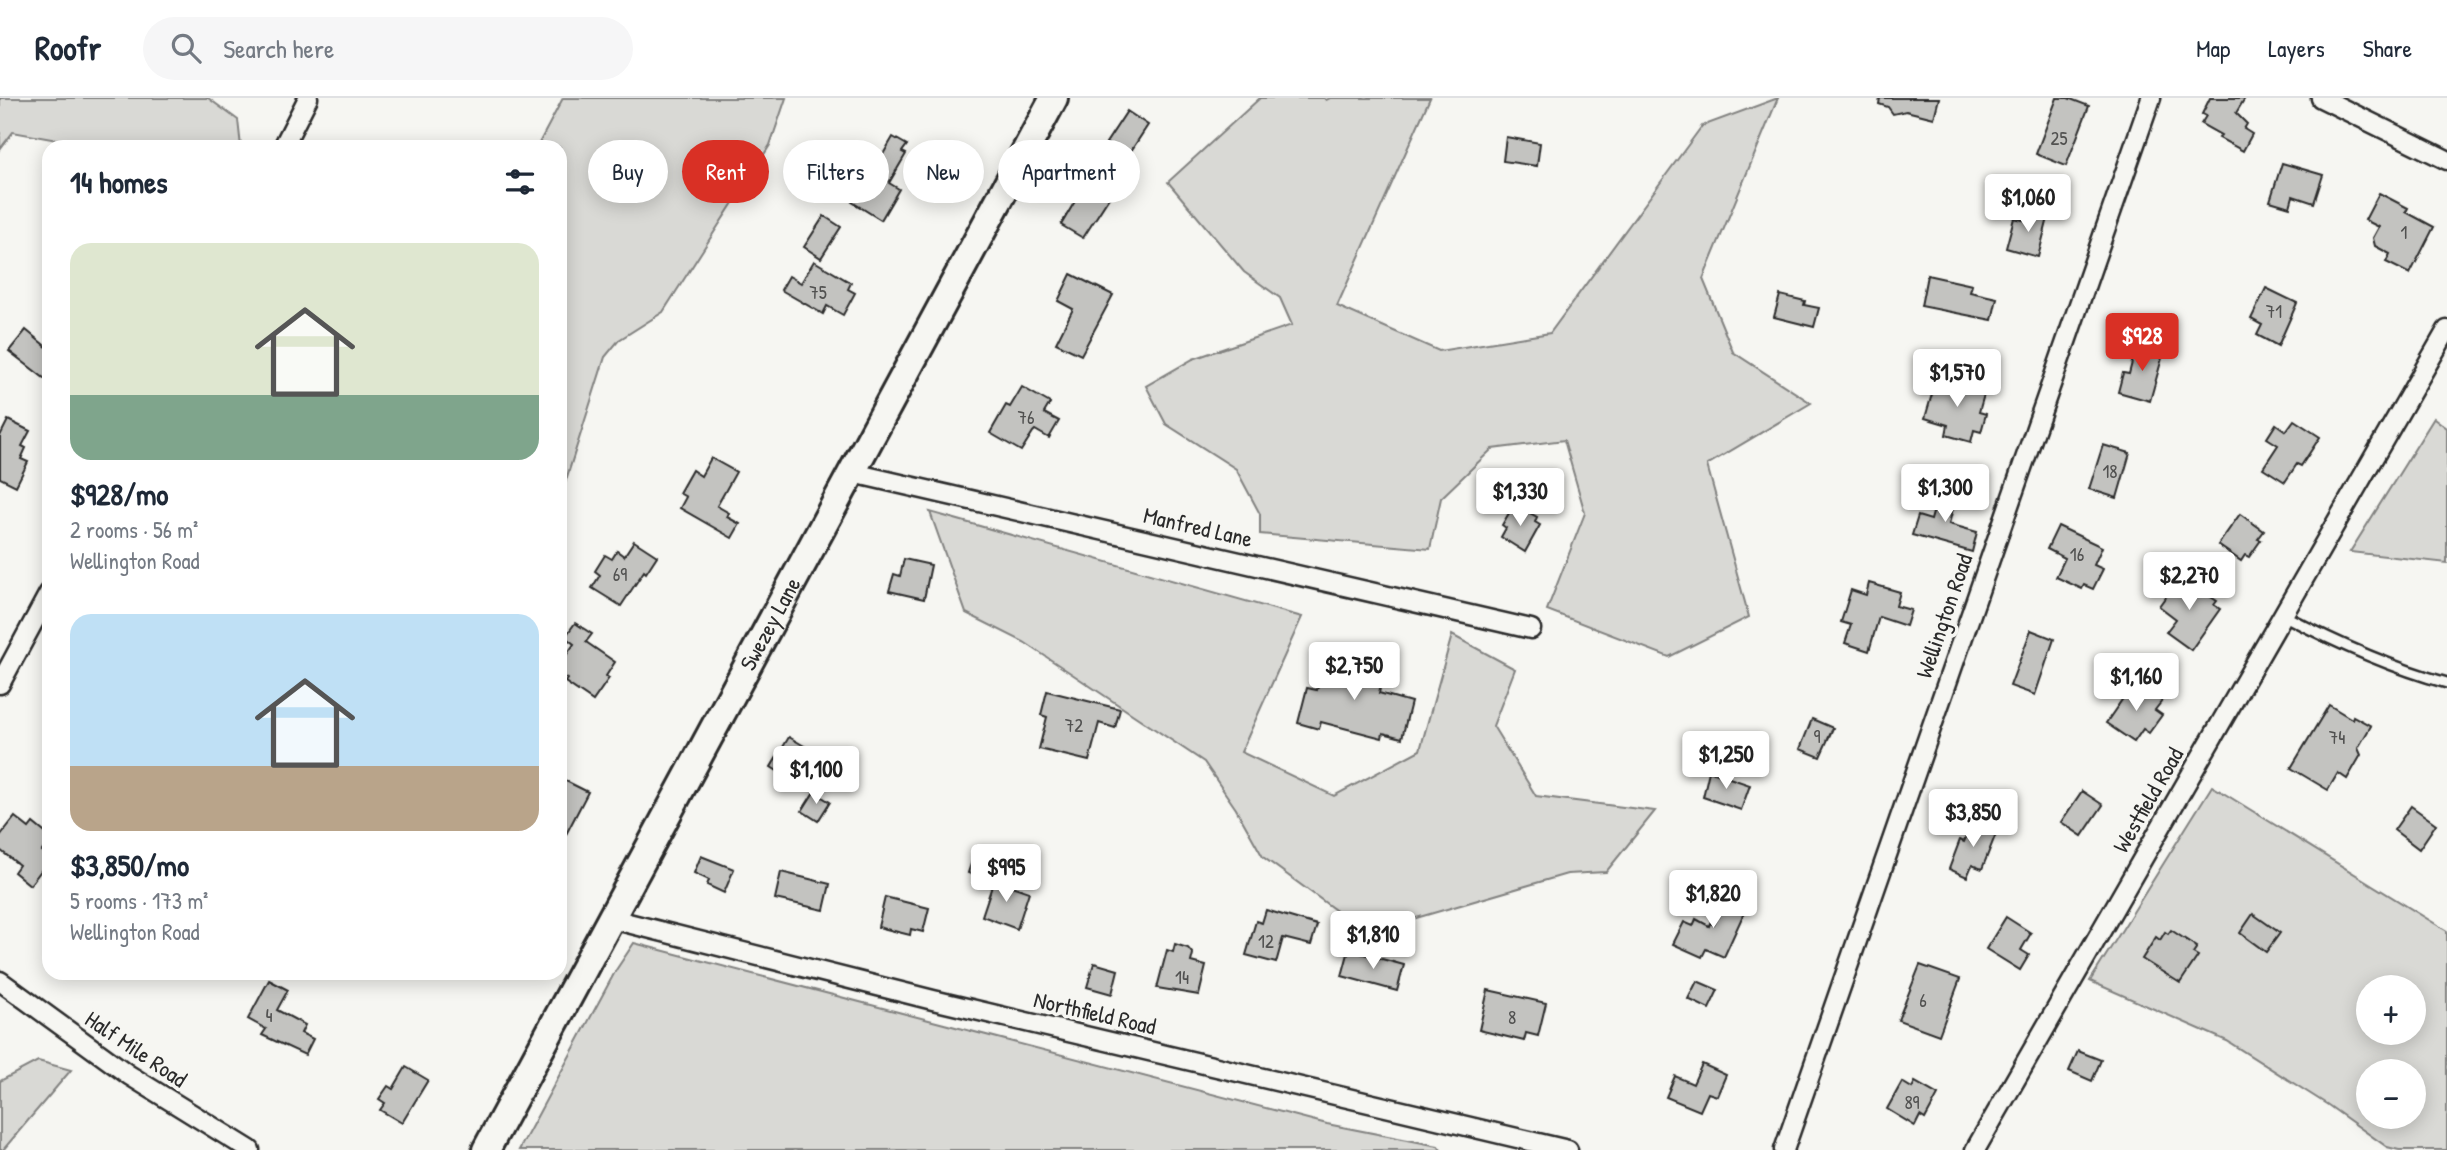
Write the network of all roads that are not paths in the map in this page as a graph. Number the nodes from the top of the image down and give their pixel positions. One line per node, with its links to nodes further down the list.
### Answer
1 (307, 98): 5 (street)
2 (1054, 98): 8 (street, Swezey Lane)
3 (2151, 98): 19 (street, Wellington Road)
4 (2321, 98): 6 (street)
5 (286, 140)
6 (2447, 160)
7 (2447, 330): 10 (street, Westfield Road)
8 (853, 472): 11 (street, Manfred Lane); 14 (street, Swezey Lane)
9 (42, 606): 13 (street)
10 (2283, 615): 12 (lane); 20 (street, Westfield Road)
11 (1531, 629)
12 (2447, 683)
13 (0, 684)
14 (612, 919): 17 (street, Swezey Lane); 18 (street, Northfield Road)
15 (0, 981): 16 (street, Half Mile Road)
16 (250, 1150)
17 (486, 1150)
18 (1567, 1150)
19 (1784, 1150)
20 (1975, 1150)

